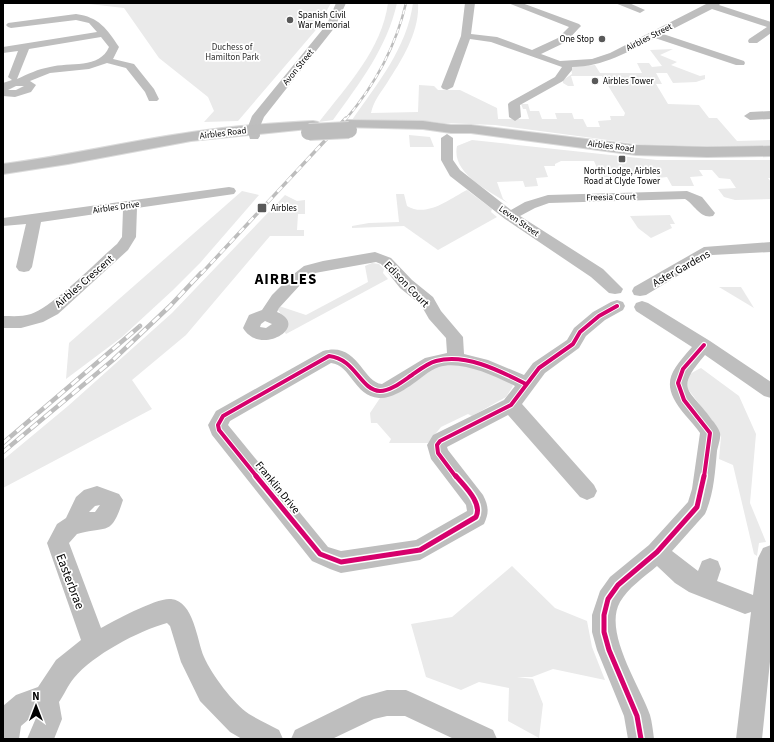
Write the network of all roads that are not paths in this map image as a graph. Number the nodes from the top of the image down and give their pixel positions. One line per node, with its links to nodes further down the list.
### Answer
1 (341, 3): 30 (street, Avon Street)
2 (470, 3): 14 (street)
3 (513, 3): 18 (street)
4 (620, 3): 6 (street)
5 (714, 4): 8 (street); 13 (street, Airbles Street)
6 (640, 10)
7 (754, 10): 8 (street)
8 (744, 16): 10 (street)
9 (11, 25): 12 (street)
10 (771, 25)
11 (771, 30): 15 (street)
12 (102, 34): 16 (street); 19 (street)
13 (654, 34): 20 (street); 21 (street, Airbles Street)
14 (466, 36): 18 (street); 24 (street)
15 (753, 41)
16 (24, 48): 17 (street); 23 (street)
17 (3, 50)
18 (532, 54): 21 (street)
19 (106, 60): 23 (street); 26 (street)
20 (740, 63)
21 (567, 65): 29 (street)
22 (29, 70): 23 (street)
23 (19, 78): 25 (street)
24 (447, 87)
25 (4, 91)
26 (154, 99)
27 (771, 115): 28 (street)
28 (750, 116)
29 (515, 117)
30 (254, 132): 31 (main road, Airbles Road, bridge); 34 (main road, Airbles Road); 35 (main road, Airbles Road)
31 (448, 134): 32 (main road, Airbles Road); 33 (main road, Airbles Road); 39 (street, Leven Street)
32 (771, 151)
33 (771, 157)
34 (3, 169)
35 (3, 175)
36 (229, 191): 37 (street, Airbles Drive)
37 (130, 205): 40 (street, Airbles Drive); 47 (street, Airbles Crescent)
38 (708, 213): 39 (street, Freesia Court)
39 (510, 216): 44 (street, Leven Street)
40 (34, 219): 41 (street, Airbles Drive); 43 (street)
41 (3, 222)
42 (771, 247): 45 (street, Aster Gardens)
43 (20, 265)
44 (616, 297): 45 (street); 45 (street); 50 (street, Franklin Drive)
45 (641, 299): 48 (street)
46 (270, 310): 49 (street, Edison Court)
47 (3, 322)
48 (704, 345): 51 (street); 55 (street)
49 (456, 359): 50 (street, Franklin Drive); 52 (street, Franklin Drive)
50 (526, 384): 52 (street, Franklin Drive)
51 (771, 391)
52 (511, 405): 53 (street)
53 (587, 491)
54 (75, 523): 58 (street, Easterbrae)
55 (657, 552): 57 (street); 65 (street)
56 (771, 554): 66 (street)
57 (745, 603)
58 (96, 645): 59 (street); 63 (street)
59 (45, 698): 61 (street); 62 (street)
60 (318, 736): 64 (street)
61 (6, 739)
62 (40, 739)
63 (270, 739)
64 (484, 739)
65 (642, 739)
66 (749, 739)

